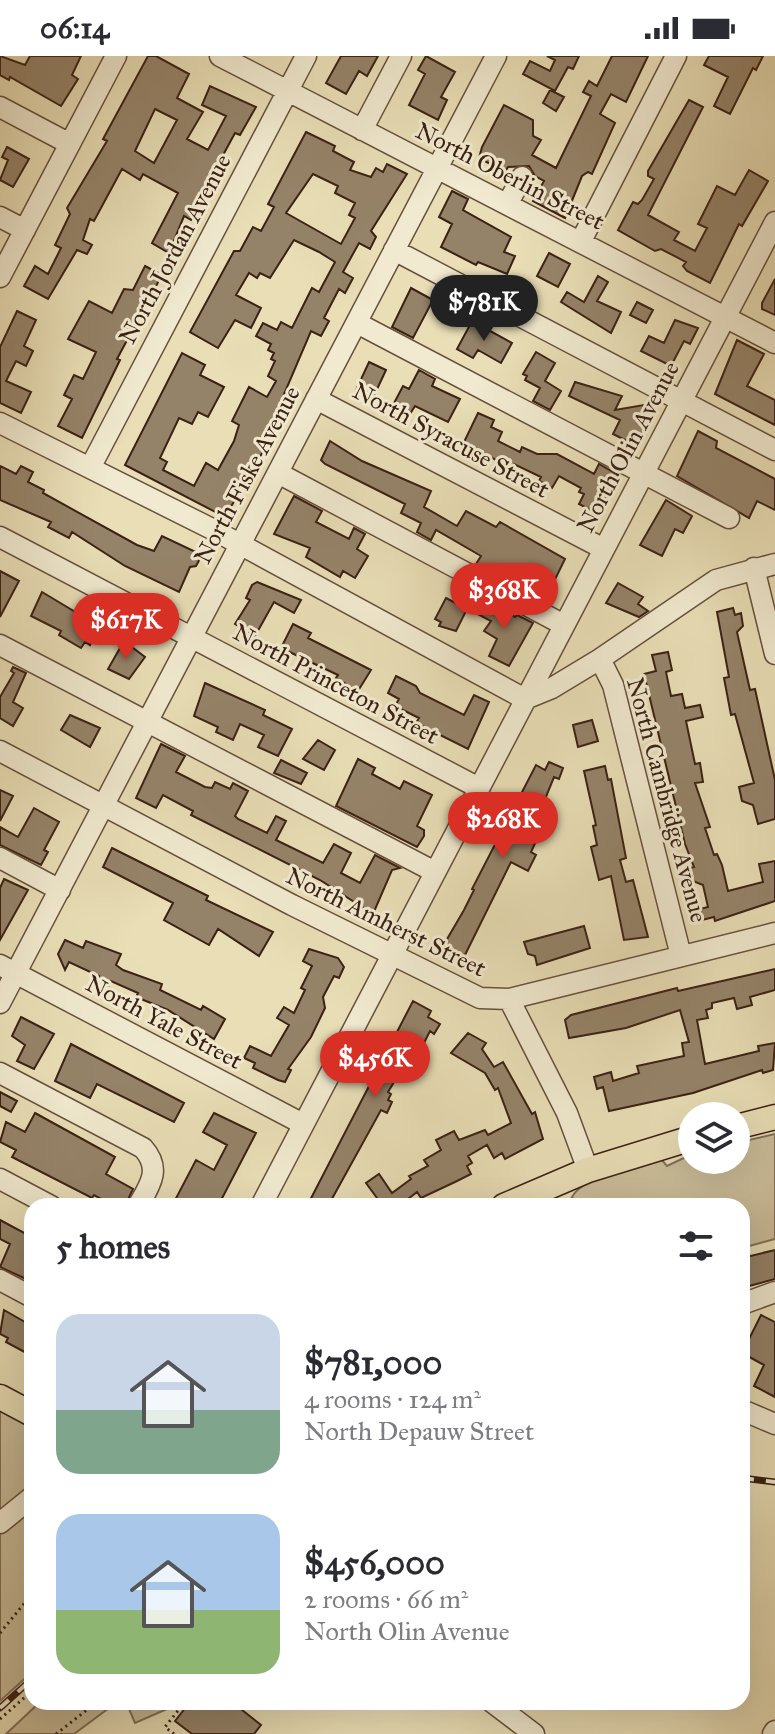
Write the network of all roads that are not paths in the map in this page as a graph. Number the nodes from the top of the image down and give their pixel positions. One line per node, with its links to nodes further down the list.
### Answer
1 (220, 56): 7 (street, North Oberlin Street)
2 (306, 56): 7 (street, North Jordan Avenue)
3 (401, 56): 9 (street)
4 (496, 56): 11 (street, North Fiske Avenue)
5 (676, 56): 17 (street)
6 (111, 58): 10 (street)
7 (287, 91): 9 (street, North Oberlin Street); 27 (street, North Jordan Avenue)
8 (0, 107): 10 (street)
9 (362, 130): 11 (street, North Oberlin Street)
10 (70, 144): 16 (street)
11 (437, 168): 13 (street, North Oberlin Street); 18 (street, North Fiske Avenue)
12 (522, 177): 13 (street)
13 (508, 203): 17 (street, North Oberlin Street)
14 (0, 217): 16 (street)
15 (775, 222): 20 (street, North Olin Avenue)
16 (25, 230): 19 (street)
17 (581, 241): 20 (street, North Oberlin Street)
18 (394, 250): 21 (street, North Fiske Avenue); 24 (street)
19 (0, 277)
20 (725, 317): 22 (street, North Oberlin Street); 24 (street, North Olin Avenue)
21 (357, 323): 23 (street, North Fiske Avenue); 29 (street)
22 (775, 343)
23 (316, 399): 28 (street, North Fiske Avenue); 33 (street, North Syracuse Street)
24 (681, 401): 26 (street); 29 (street, North Olin Avenue)
25 (0, 423): 27 (street)
26 (775, 450)
27 (91, 466): 32 (street)
28 (278, 473): 32 (street, North Fiske Avenue); 36 (street)
29 (643, 475): 30 (street); 33 (street, North Olin Avenue)
30 (729, 518)
31 (0, 537): 37 (street, North Princeton Street)
32 (240, 545): 37 (street, North Fiske Avenue); 41 (street)
33 (604, 549): 36 (street, North Olin Avenue)
34 (775, 564): 35 (street)
35 (754, 568): 39 (street); 40 (street)
36 (564, 625): 41 (street, North Olin Avenue)
37 (192, 637): 42 (street, North Fiske Avenue); 44 (street, North Princeton Street)
38 (0, 645): 42 (street)
39 (775, 654)
40 (600, 659): 41 (street); 51 (street, North Cambridge Avenue)
41 (525, 699): 44 (street, North Olin Avenue)
42 (147, 724): 45 (street, North Fiske Avenue); 47 (street)
43 (0, 751): 45 (street, North Amherst Street)
44 (479, 788): 47 (street, North Olin Avenue)
45 (104, 806): 48 (street, North Fiske Avenue); 50 (street, North Amherst Street)
46 (0, 858): 48 (street)
47 (435, 872): 50 (street, North Olin Avenue)
48 (60, 890): 52 (street, North Fiske Avenue)
49 (775, 933): 51 (street, North Amherst Street)
50 (391, 956): 53 (street, North Amherst Street); 58 (street, North Olin Avenue)
51 (681, 956): 53 (street, North Amherst Street)
52 (8, 970): 54 (street, North Fiske Avenue); 58 (street, North Yale Street)
53 (509, 999): 60 (street)
54 (0, 1003)
55 (0, 1073): 63 (street)
56 (775, 1117): 57 (main road)
57 (750, 1123)
58 (303, 1124): 64 (street, North Olin Avenue)
59 (678, 1142): 60 (main road)
60 (588, 1170): 65 (main road)
61 (0, 1179): 62 (street)
62 (36, 1198)
63 (142, 1198)
64 (265, 1198)
65 (523, 1198)
66 (0, 1280): 68 (street)
67 (775, 1292): 69 (street)
68 (24, 1293)
69 (750, 1301)
70 (0, 1397): 71 (main road)
71 (24, 1409)
72 (750, 1413): 73 (street)
73 (775, 1424)
74 (24, 1504): 75 (street)
75 (0, 1523)
76 (502, 1710): 77 (street)
77 (534, 1734)

